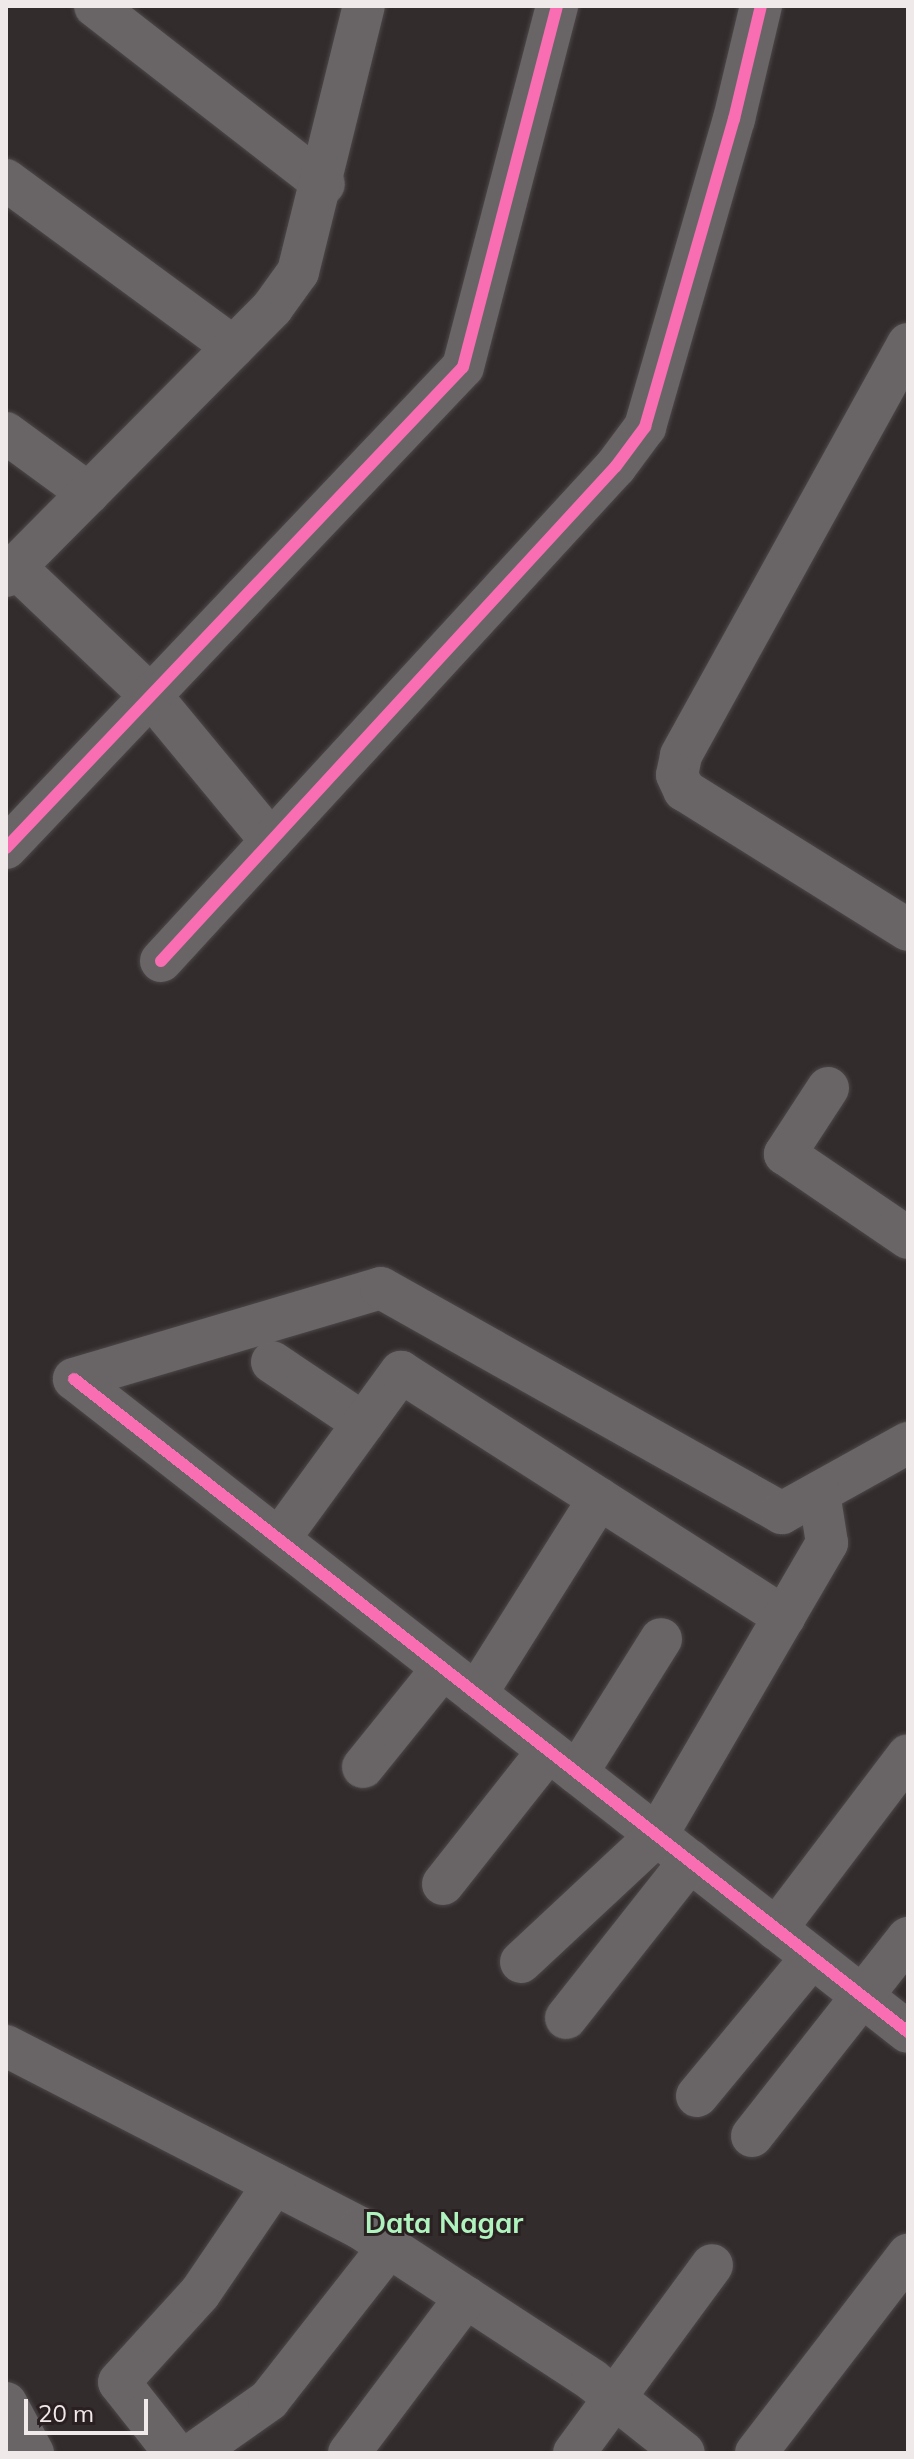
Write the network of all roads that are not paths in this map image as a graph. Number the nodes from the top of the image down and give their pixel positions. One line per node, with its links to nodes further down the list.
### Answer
1 (95, 6): 6 (street)
2 (364, 6): 6 (street)
3 (557, 6): 12 (street)
4 (757, 8): 13 (street)
5 (6, 180): 8 (street)
6 (324, 184): 8 (street)
7 (908, 344): 15 (street)
8 (233, 347): 10 (street)
9 (6, 433): 10 (street)
10 (88, 493): 11 (street)
11 (10, 571): 12 (street)
12 (152, 697): 13 (street); 14 (street)
13 (271, 841): 16 (street)
14 (6, 848)
15 (908, 930)
16 (161, 961)
17 (828, 1088): 18 (street)
18 (908, 1238)
19 (272, 1362): 20 (street)
20 (363, 1423): 23 (street); 24 (street)
21 (908, 1443): 22 (street)
22 (819, 1493): 24 (street); 25 (street)
23 (599, 1499): 25 (street); 28 (street)
24 (279, 1539): 27 (street)
25 (784, 1617): 32 (street)
26 (661, 1639): 30 (street)
27 (443, 1668): 28 (street); 31 (street)
28 (476, 1694): 30 (street)
29 (908, 1755): 35 (street)
30 (563, 1762): 32 (street); 34 (street)
31 (363, 1767)
32 (657, 1835): 33 (street); 38 (street)
33 (690, 1861): 35 (street); 40 (street)
34 (443, 1884)
35 (776, 1929): 37 (street)
36 (908, 1938): 39 (street)
37 (812, 1957): 39 (street); 43 (street)
38 (521, 1962)
39 (862, 1996): 41 (street); 44 (street)
40 (566, 2018)
41 (908, 2032)
42 (6, 2046): 45 (street)
43 (697, 2096)
44 (752, 2136)
45 (274, 2184): 46 (street); 53 (street)
46 (389, 2247): 49 (street); 54 (street)
47 (908, 2255): 58 (street)
48 (712, 2265): 50 (street)
49 (466, 2297): 50 (street); 55 (street)
50 (617, 2401): 56 (street); 57 (street)
51 (6, 2403): 52 (street)
52 (33, 2453)
53 (175, 2453)
54 (194, 2453)
55 (349, 2453)
56 (574, 2453)
57 (684, 2453)
58 (756, 2453)

